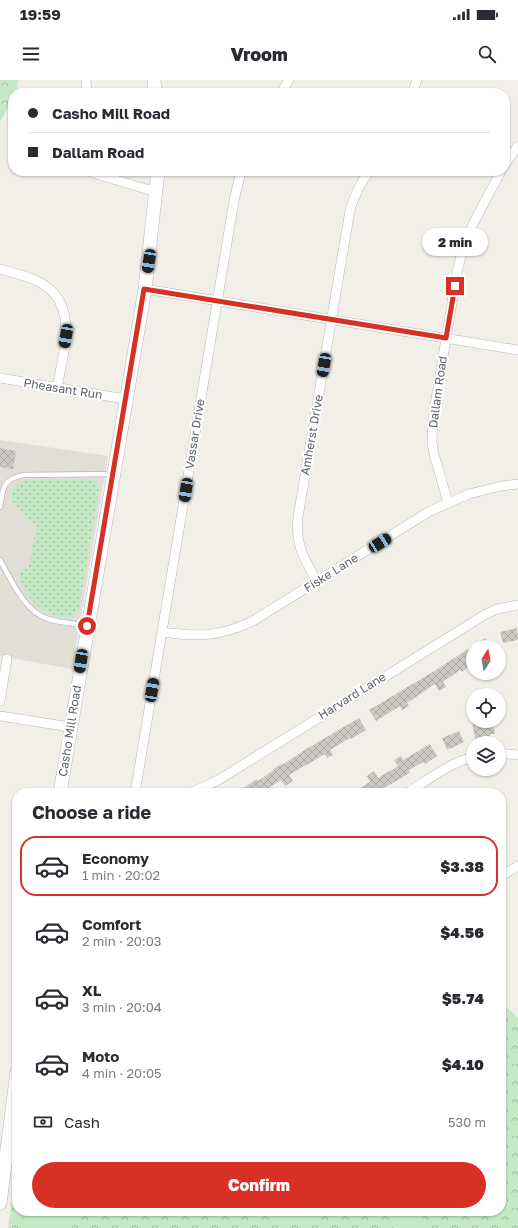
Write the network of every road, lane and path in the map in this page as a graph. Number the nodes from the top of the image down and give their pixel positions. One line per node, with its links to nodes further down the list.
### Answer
1 (518, 146): 2 (street)
2 (510, 157)
3 (104, 176): 8 (street)
4 (158, 176): 8 (street, Casho Mill Road)
5 (240, 176): 11 (street, Vassar Drive)
6 (365, 176): 12 (street, Amherst Drive)
7 (498, 176): 13 (street, Dallam Road)
8 (156, 192): 10 (street, Casho Mill Road)
9 (0, 269): 16 (street)
10 (144, 289): 11 (street); 17 (street, Casho Mill Road)
11 (217, 301): 12 (street); 26 (street, Vassar Drive)
12 (332, 320): 13 (street); 23 (street, Amherst Drive)
13 (446, 338): 14 (street); 20 (street, Dallam Road)
14 (518, 350)
15 (0, 378): 16 (street, Pheasant Run)
16 (57, 388): 17 (street, Pheasant Run)
17 (125, 399): 18 (street, Casho Mill Road)
18 (113, 474): 21 (lane); 25 (street, Casho Mill Road)
19 (518, 484): 20 (street, Fiske Lane)
20 (448, 503): 23 (street, Fiske Lane)
21 (0, 507)
22 (0, 560): 25 (lane)
23 (317, 582): 26 (street, Fiske Lane)
24 (518, 605): 36 (street, Harvard Lane)
25 (87, 626): 30 (street, Casho Mill Road)
26 (162, 632): 35 (street, Vassar Drive)
27 (7, 659): 28 (street)
28 (0, 701)
29 (0, 716): 30 (street)
30 (70, 727): 34 (street, Casho Mill Road)
31 (506, 754): 32 (street)
32 (518, 755)
33 (466, 759): 37 (street)
34 (61, 788)
35 (136, 788)
36 (201, 788)
37 (415, 788)
38 (518, 866): 39 (street)
39 (506, 873)
40 (12, 1104): 41 (street)
41 (2, 1167): 42 (street)
42 (0, 1203)

